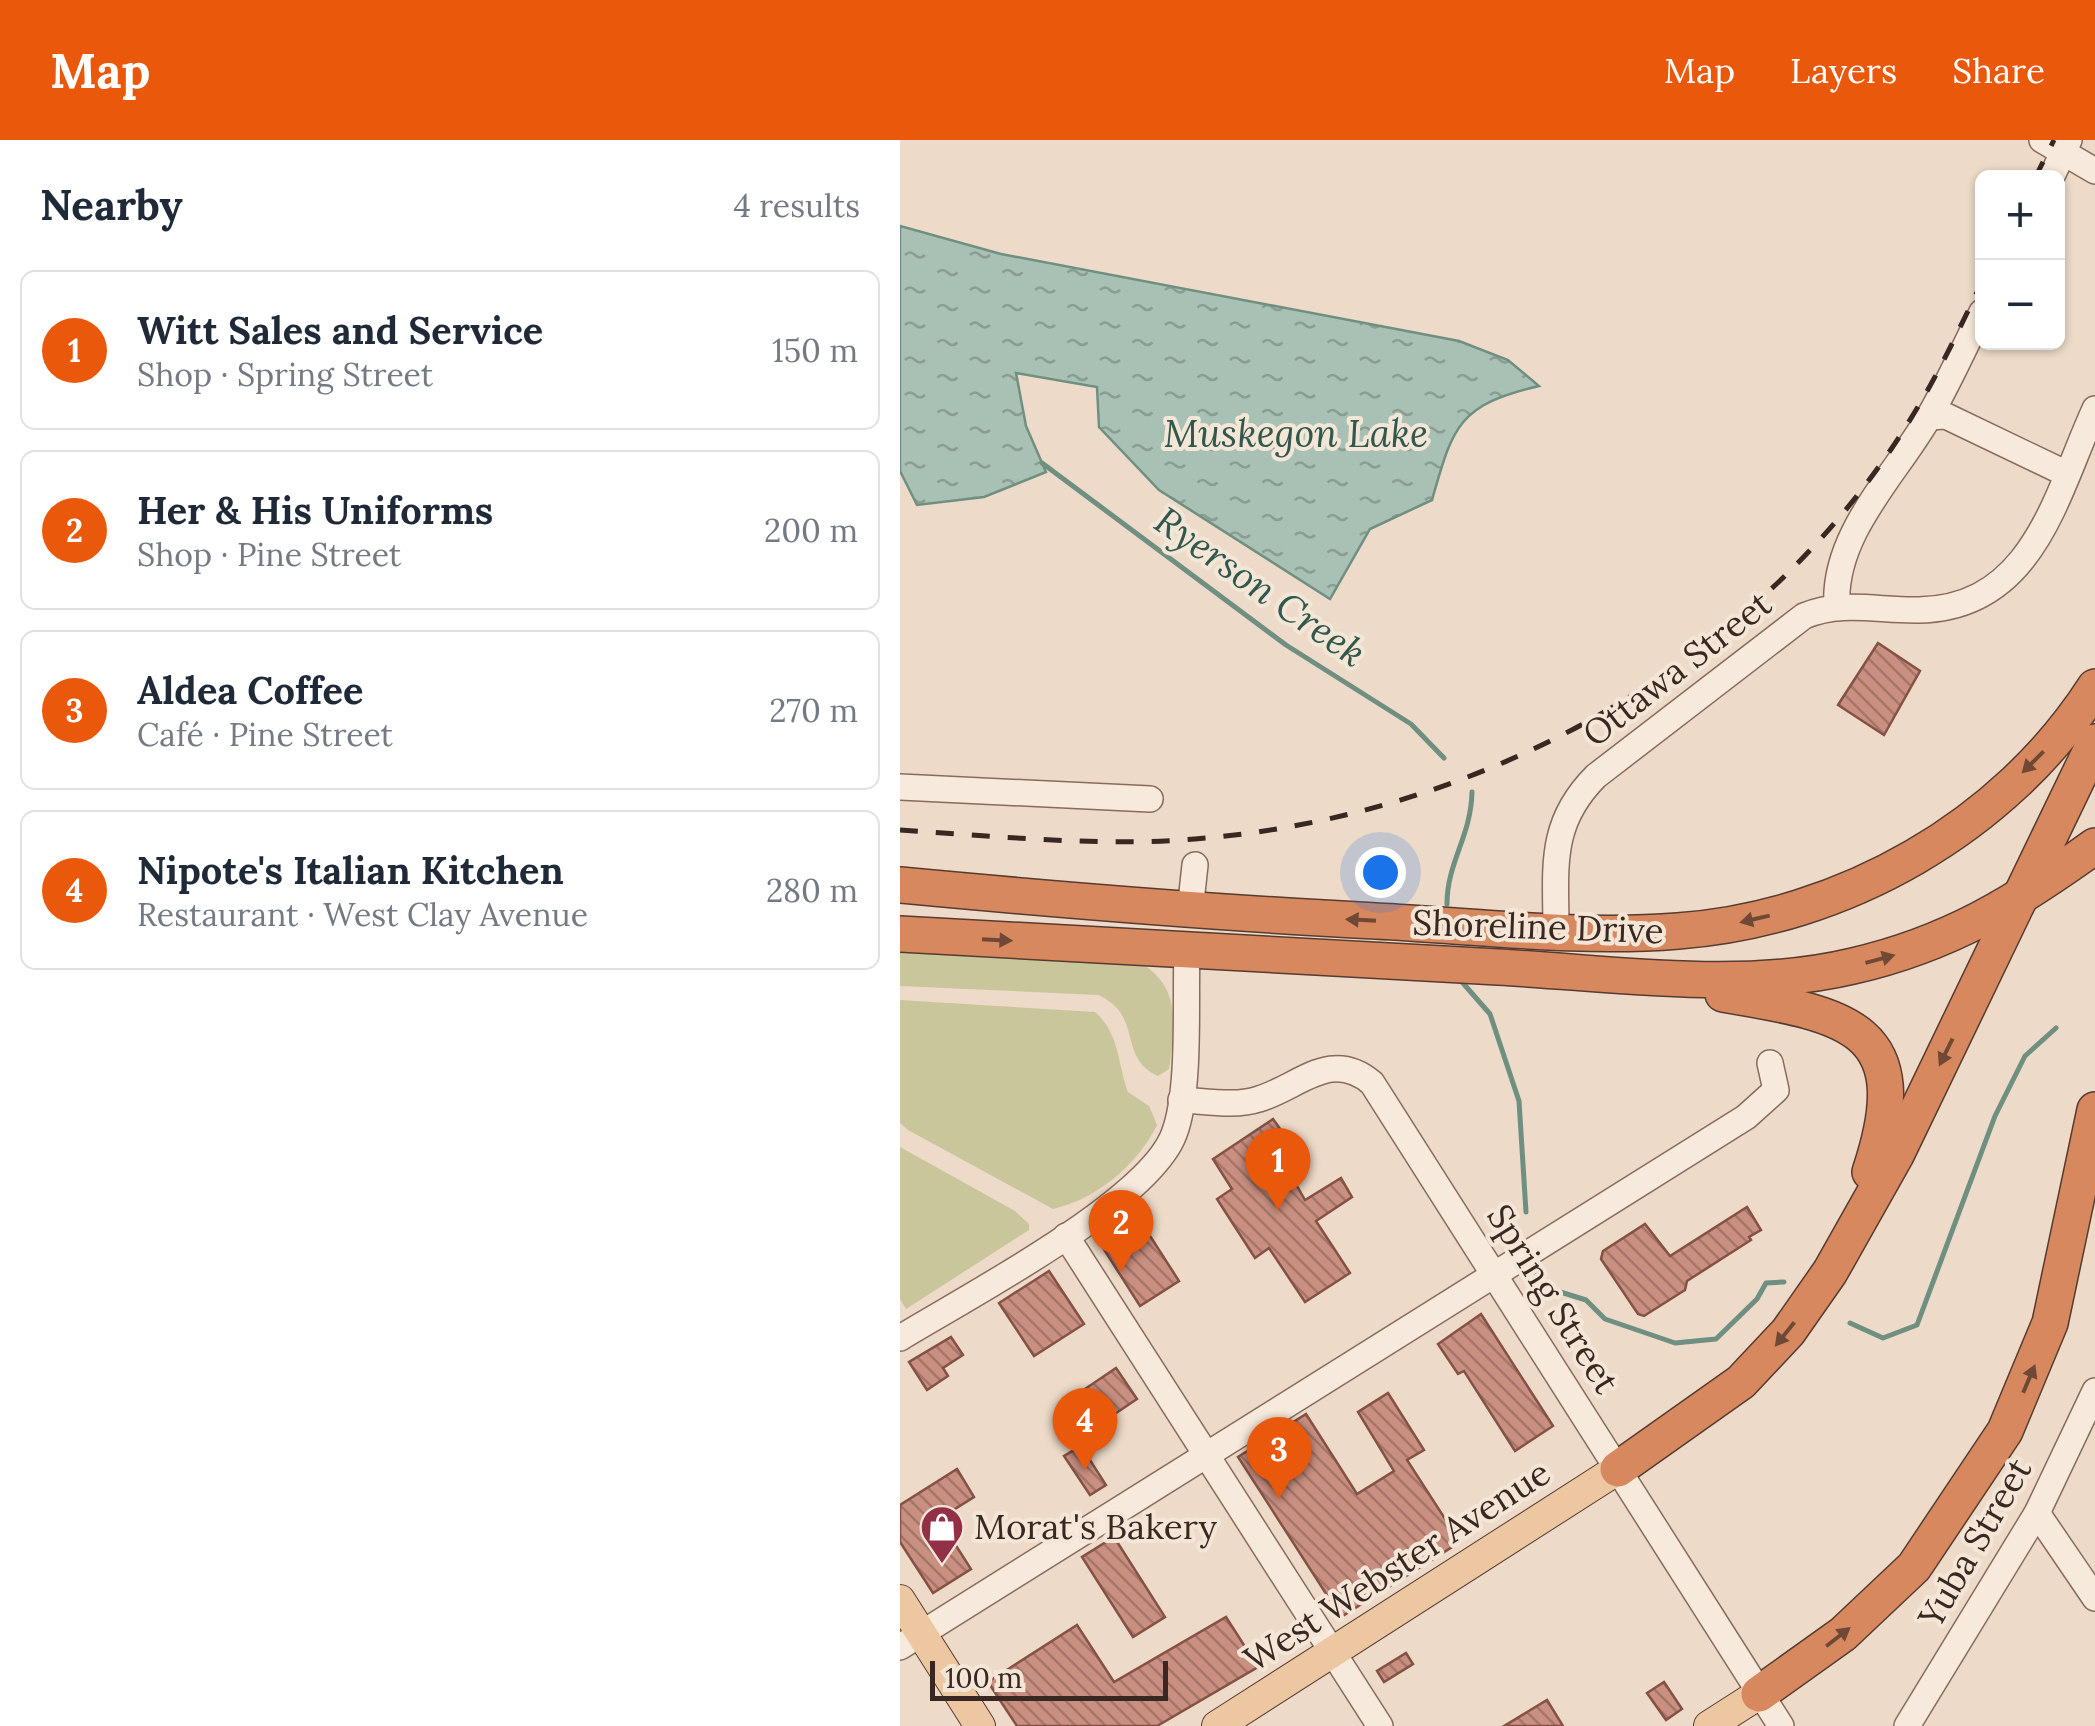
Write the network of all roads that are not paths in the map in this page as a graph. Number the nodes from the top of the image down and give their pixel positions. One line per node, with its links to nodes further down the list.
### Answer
1 (2057, 144): 2 (street); 3 (street)
2 (2052, 170)
3 (2095, 171)
4 (1975, 326): 6 (street)
5 (2095, 409): 7 (street, Ottawa Street)
6 (1929, 416): 7 (street); 8 (street)
7 (2065, 473): 8 (street, Ottawa Street)
8 (1837, 607): 18 (street, Ottawa Street)
9 (2095, 687): 18 (highway, Shoreline Drive, one-way to 18)
10 (2095, 742): 16 (highway)
11 (900, 787): 12 (street)
12 (1150, 798)
13 (2095, 846): 16 (highway, Shoreline Drive)
14 (1195, 865): 17 (street)
15 (900, 886): 17 (highway, Shoreline Drive)
16 (2018, 902): 23 (highway, Shoreline Drive, one-way to 16); 27 (highway, one-way to 27)
17 (1190, 911): 18 (highway, Shoreline Drive, one-way to 17); 20 (highway)
18 (1556, 930): 22 (highway)
19 (900, 934): 20 (highway, Shoreline Drive)
20 (952, 937): 21 (highway, Shoreline Drive, one-way to 21)
21 (1187, 950): 22 (highway, Shoreline Drive); 25 (street)
22 (1290, 956): 23 (highway, Shoreline Drive)
23 (1620, 974): 27 (highway)
24 (1770, 1063): 29 (street)
25 (1181, 1100): 28 (street); 29 (street, Spring Street)
26 (2095, 1110): 39 (highway, one-way to 26)
27 (1851, 1235): 33 (highway, one-way to 33)
28 (1066, 1236): 30 (street); 32 (street)
29 (1496, 1272): 32 (street); 33 (street, Spring Street)
30 (900, 1338)
31 (2095, 1391): 34 (street, Yuba Street)
32 (1207, 1456): 37 (street); 38 (street)
33 (1618, 1469): 38 (main road, West Webster Avenue); 39 (street, Spring Street)
34 (2037, 1513): 35 (street); 45 (street, Yuba Street)
35 (2095, 1598)
36 (900, 1600): 37 (main road)
37 (911, 1641): 40 (main road)
38 (1332, 1652): 41 (main road, West Webster Avenue); 42 (street)
39 (1759, 1694): 43 (main road); 44 (street, Spring Street)
40 (980, 1726)
41 (1217, 1726)
42 (1380, 1726)
43 (1709, 1726)
44 (1781, 1726)
45 (1907, 1726)

